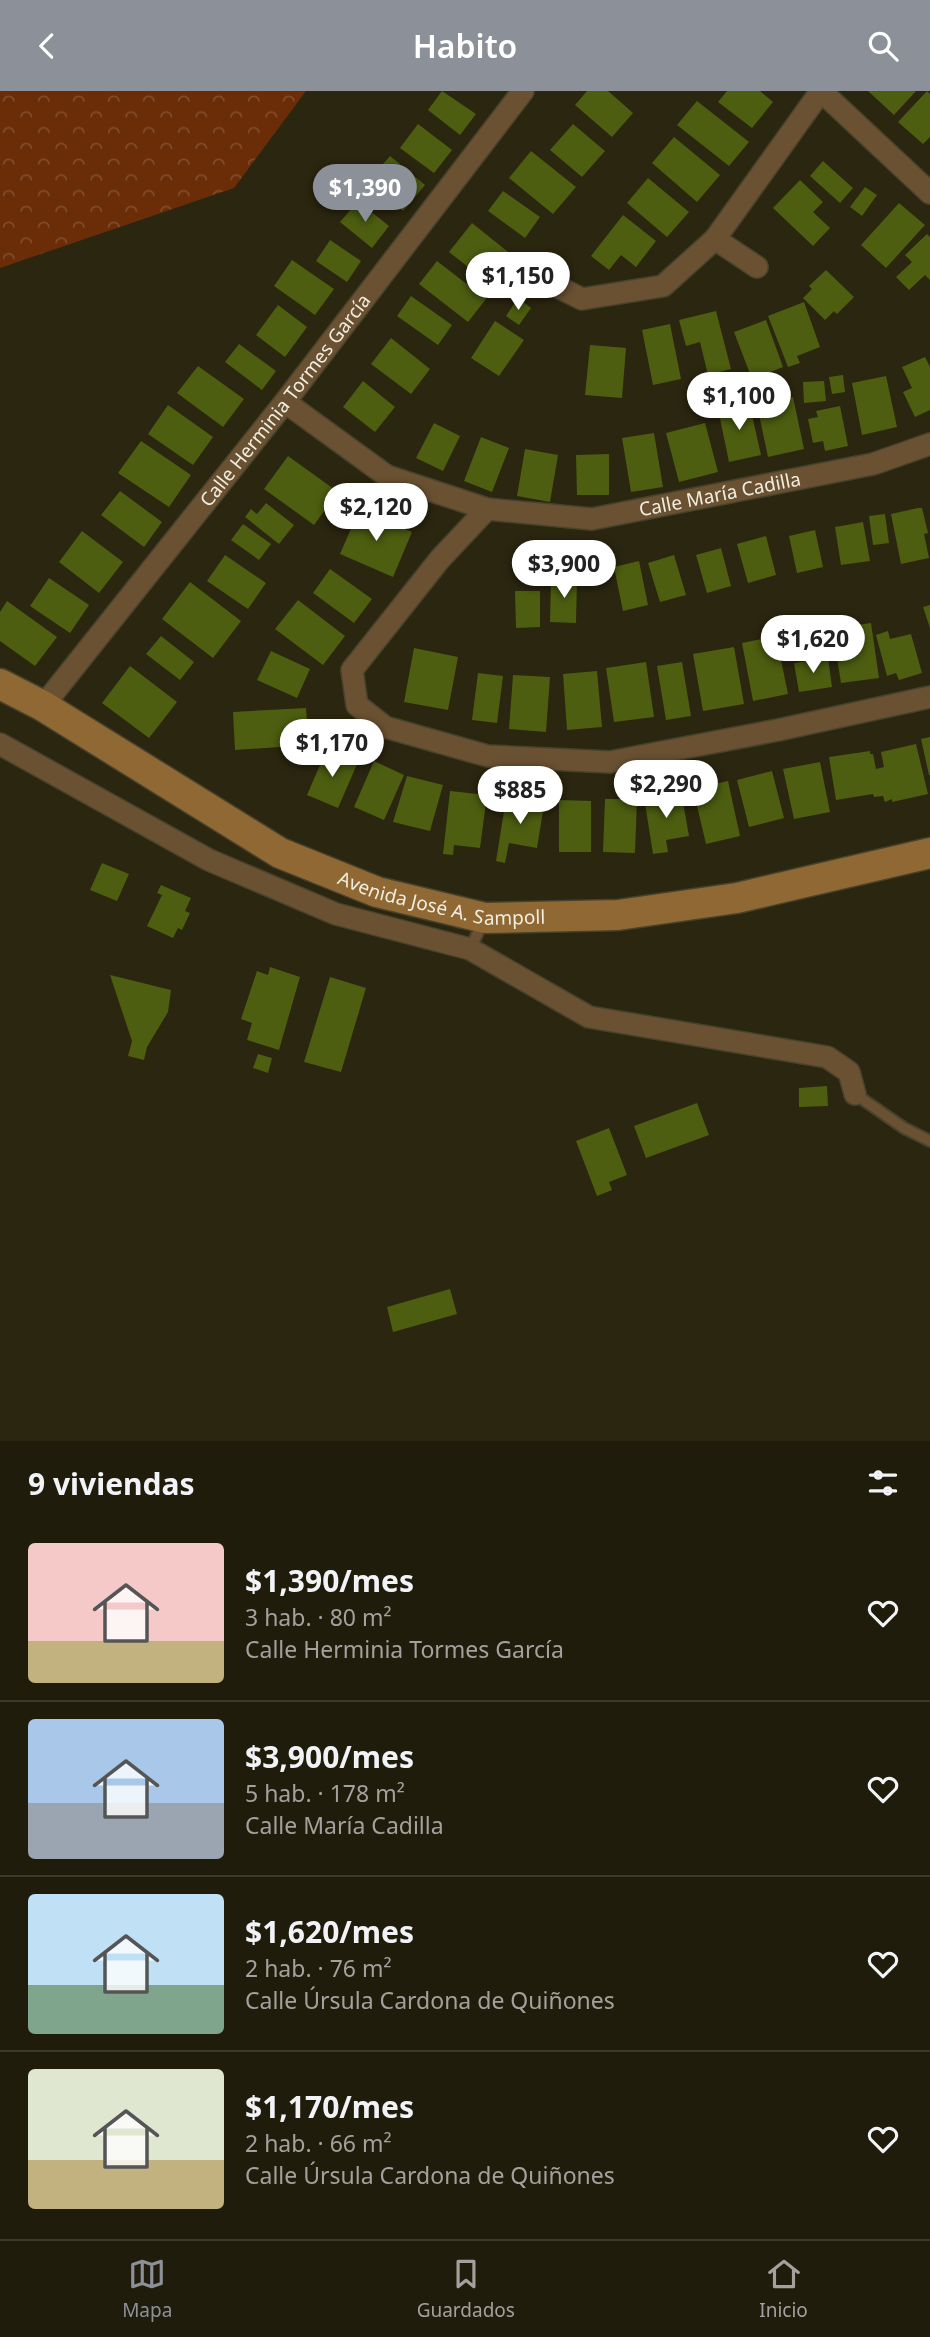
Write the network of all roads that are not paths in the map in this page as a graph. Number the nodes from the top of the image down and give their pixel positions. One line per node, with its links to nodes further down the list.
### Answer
1 (523, 91): 7 (street, Calle Herminia Tormes García)
2 (821, 91): 3 (street); 4 (street)
3 (930, 193)
4 (715, 239): 5 (street); 6 (street)
5 (757, 267)
6 (556, 286)
7 (285, 402): 9 (street, Calle María Cadilla); 12 (street, Calle Herminia Tormes García)
8 (930, 444): 9 (street, Calle María Cadilla)
9 (487, 509): 11 (street)
10 (3, 693): 12 (street, Avenida José A. Sampoll)
11 (930, 697)
12 (43, 706): 15 (street, Avenida José A. Sampoll)
13 (0, 744): 16 (street)
14 (930, 853): 15 (street, Avenida José A. Sampoll)
15 (485, 918): 16 (lane)
16 (470, 949): 17 (street)
17 (855, 1094): 18 (lane)
18 (930, 1140)

